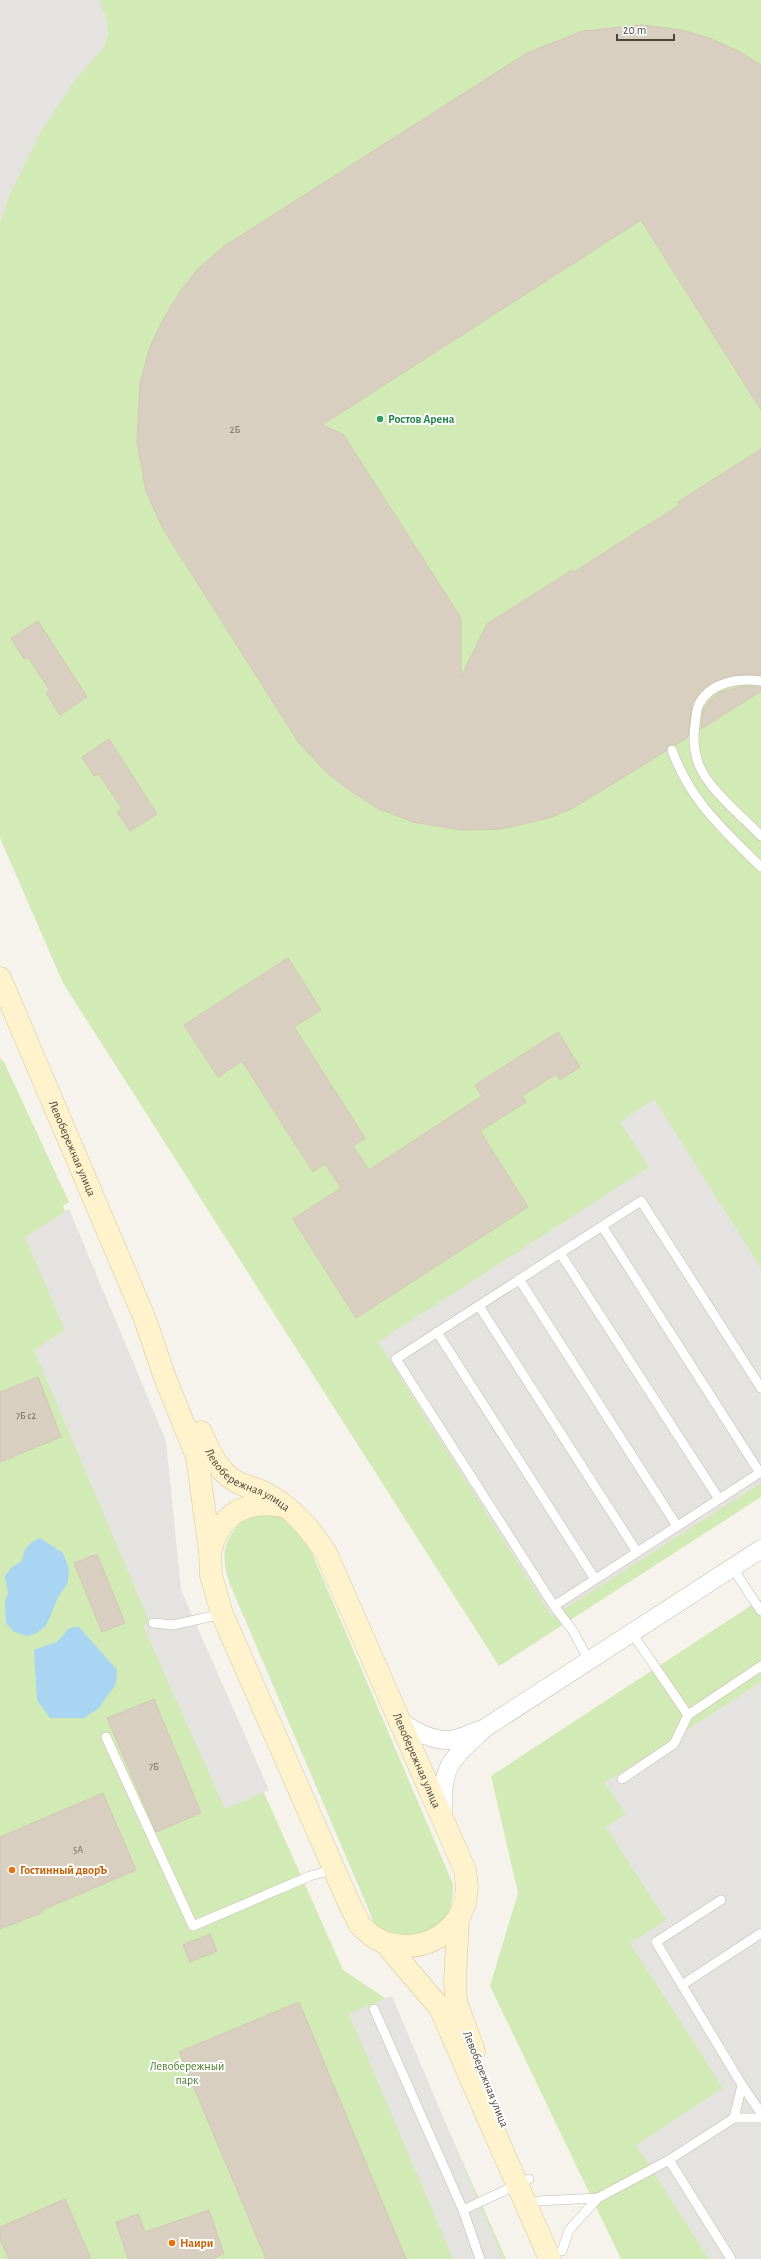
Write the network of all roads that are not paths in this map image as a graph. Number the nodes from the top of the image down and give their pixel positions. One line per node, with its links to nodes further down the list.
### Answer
1 (761, 681): 3 (lane)
2 (672, 750): 4 (lane)
3 (761, 836)
4 (761, 867)
5 (0, 978): 10 (main road, Левобережная улица)
6 (602, 1226): 7 (lane); 12 (lane); 13 (lane)
7 (560, 1253): 8 (lane); 14 (lane)
8 (519, 1280): 9 (lane); 16 (lane)
9 (479, 1306): 11 (lane); 19 (lane)
10 (146, 1319): 15 (main road, Левобережная улица); 18 (main road, Левобережная улица)
11 (437, 1332): 21 (lane); 22 (lane)
12 (761, 1388)
13 (760, 1472): 14 (lane)
14 (719, 1499): 16 (lane)
15 (282, 1506): 18 (main road); 30 (main road, Левобережная улица)
16 (677, 1526): 19 (lane)
17 (761, 1549): 20 (street)
18 (210, 1552): 24 (main road, Левобережная улица)
19 (637, 1552): 21 (lane)
20 (734, 1566): 23 (lane); 26 (street)
21 (596, 1579): 22 (lane)
22 (554, 1606): 27 (lane)
23 (761, 1611)
24 (222, 1614): 25 (lane); 35 (main road, Левобережная улица)
25 (153, 1623)
26 (632, 1633): 27 (street); 29 (lane)
27 (590, 1661): 31 (street)
28 (761, 1666): 29 (lane)
29 (688, 1715): 33 (lane)
30 (400, 1721): 31 (street); 34 (main road, Левобережная улица)
31 (485, 1728): 34 (street)
32 (106, 1737): 35 (lane)
33 (622, 1779)
34 (443, 1820): 37 (main road, Левобережная улица)
35 (334, 1869): 39 (main road, Левобережная улица)
36 (720, 1900): 40 (lane)
37 (458, 1918): 39 (main road); 47 (main road, Левобережная улица)
38 (761, 1933): 40 (lane)
39 (385, 1943): 47 (main road, Левобережная улица)
40 (682, 1985): 42 (lane)
41 (374, 2009): 50 (lane)
42 (742, 2085): 43 (lane); 44 (lane)
43 (761, 2113)
44 (734, 2118): 45 (lane); 46 (lane)
45 (761, 2118)
46 (668, 2160): 48 (lane); 53 (lane)
47 (523, 2182): 49 (main road, Левобережная улица); 50 (lane); 51 (main road, Левобережная улица)
48 (598, 2198): 49 (lane); 51 (lane)
49 (538, 2201): 51 (main road, Левобережная улица)
50 (463, 2210): 52 (lane)
51 (559, 2256)
52 (480, 2259)
53 (731, 2259)

